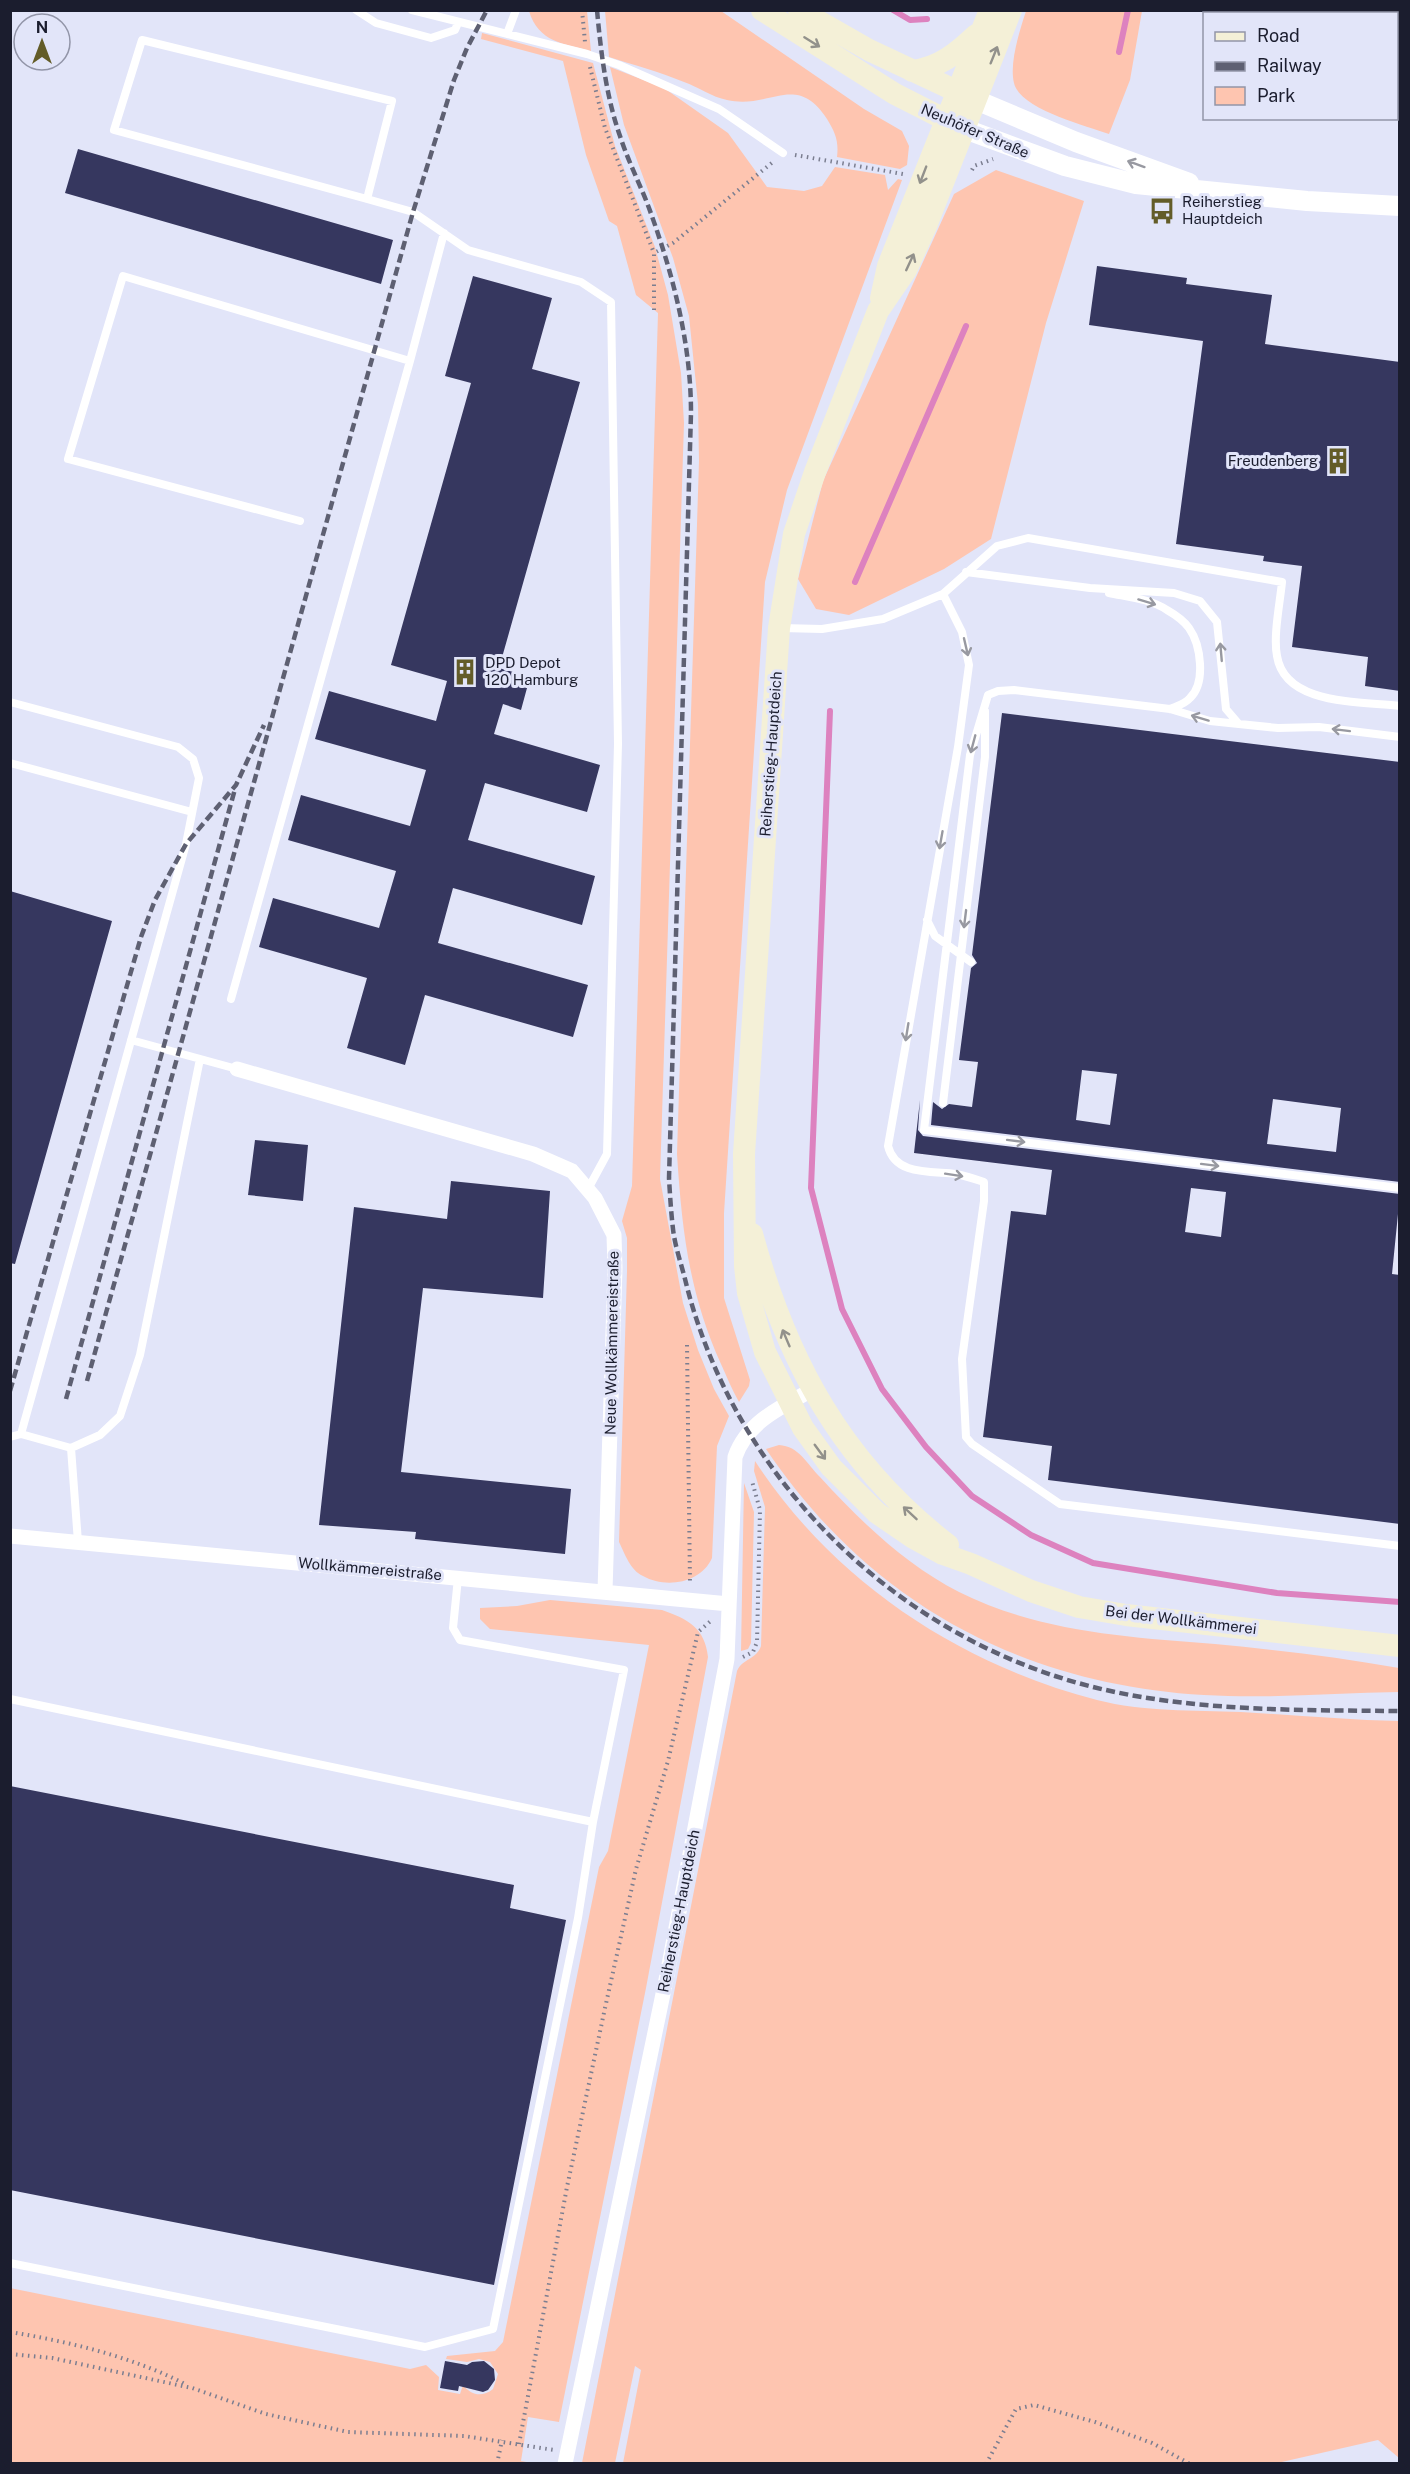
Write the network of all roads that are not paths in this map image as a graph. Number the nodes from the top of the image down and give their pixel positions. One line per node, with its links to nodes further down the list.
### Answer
1 (356, 10): 8 (lane)
2 (412, 10): 8 (lane)
3 (516, 10): 10 (lane)
4 (762, 10): 13 (main road, Neuhöfer Straße, one-way to 13)
5 (799, 10): 11 (main road, Neuhöfer Straße)
6 (990, 10): 9 (main road, Reiherstieg-Hauptdeich)
7 (1011, 10): 12 (main road, Reiherstieg-Hauptdeich, one-way to 7)
8 (458, 23): 10 (lane)
9 (980, 32): 11 (main road); 12 (main road, Reiherstieg-Hauptdeich)
10 (507, 34): 14 (lane)
11 (912, 71): 12 (main road, Neuhöfer Straße)
12 (966, 95): 13 (main road, Reiherstieg-Hauptdeich); 15 (street, Neuhöfer Straße, one-way to 12)
13 (955, 125): 15 (street, Neuhöfer Straße); 24 (main road, Reiherstieg-Hauptdeich)
14 (783, 153)
15 (1211, 191): 17 (street, Neuhöfer Straße)
16 (367, 199): 16 (lane); 18 (lane)
17 (1400, 206)
18 (444, 233): 19 (lane); 41 (lane)
19 (410, 361): 20 (lane); 35 (lane)
20 (300, 521)
21 (966, 572): 22 (lane); 23 (lane); 27 (lane)
22 (1090, 588): 28 (lane, one-way to 28); 29 (lane, one-way to 22)
23 (943, 594): 24 (lane); 33 (lane, one-way to 33)
24 (779, 628): 42 (main road, Reiherstieg-Hauptdeich)
25 (985, 700): 28 (lane); 39 (lane, one-way to 39); 40 (lane, one-way to 40)
26 (10, 702): 32 (lane)
27 (1400, 706)
28 (1170, 709): 29 (lane, one-way to 28)
29 (1241, 724): 30 (lane, one-way to 29)
30 (1400, 737)
31 (10, 763): 32 (lane)
32 (192, 812): 36 (lane)
33 (927, 916): 34 (lane); 50 (lane, one-way to 50)
34 (971, 962)
35 (231, 999)
36 (131, 1040): 37 (lane); 45 (lane)
37 (200, 1059): 38 (lane); 47 (lane)
38 (237, 1069): 41 (street, Neue Wollkämmereistraße)
39 (943, 1103)
40 (1400, 1188)
41 (588, 1189): 53 (street, Neue Wollkämmereistraße)
42 (746, 1213): 43 (main road, Bei der Wollkämmerei, one-way to 42); 44 (main road, Bei der Wollkämmerei)
43 (812, 1390): 44 (street, Reiherstieg-Hauptdeich); 51 (main road, Bei der Wollkämmerei, one-way to 43)
44 (789, 1402): 51 (main road, Bei der Wollkämmerei, one-way to 51); 54 (street, Reiherstieg-Hauptdeich)
45 (21, 1434): 46 (lane); 47 (lane)
46 (10, 1437)
47 (71, 1448): 49 (lane)
48 (10, 1536): 49 (street, Wollkämmereistraße)
49 (78, 1542): 52 (street, Wollkämmereistraße)
50 (1400, 1546)
51 (971, 1564): 55 (main road, Bei der Wollkämmerei)
52 (458, 1578): 53 (street, Wollkämmereistraße); 57 (lane)
53 (605, 1591): 54 (street, Wollkämmereistraße)
54 (729, 1604): 59 (street, Reiherstieg-Hauptdeich)
55 (1400, 1646)
56 (10, 1700): 57 (lane)
57 (593, 1822): 58 (lane)
58 (10, 2263)
59 (566, 2458)

